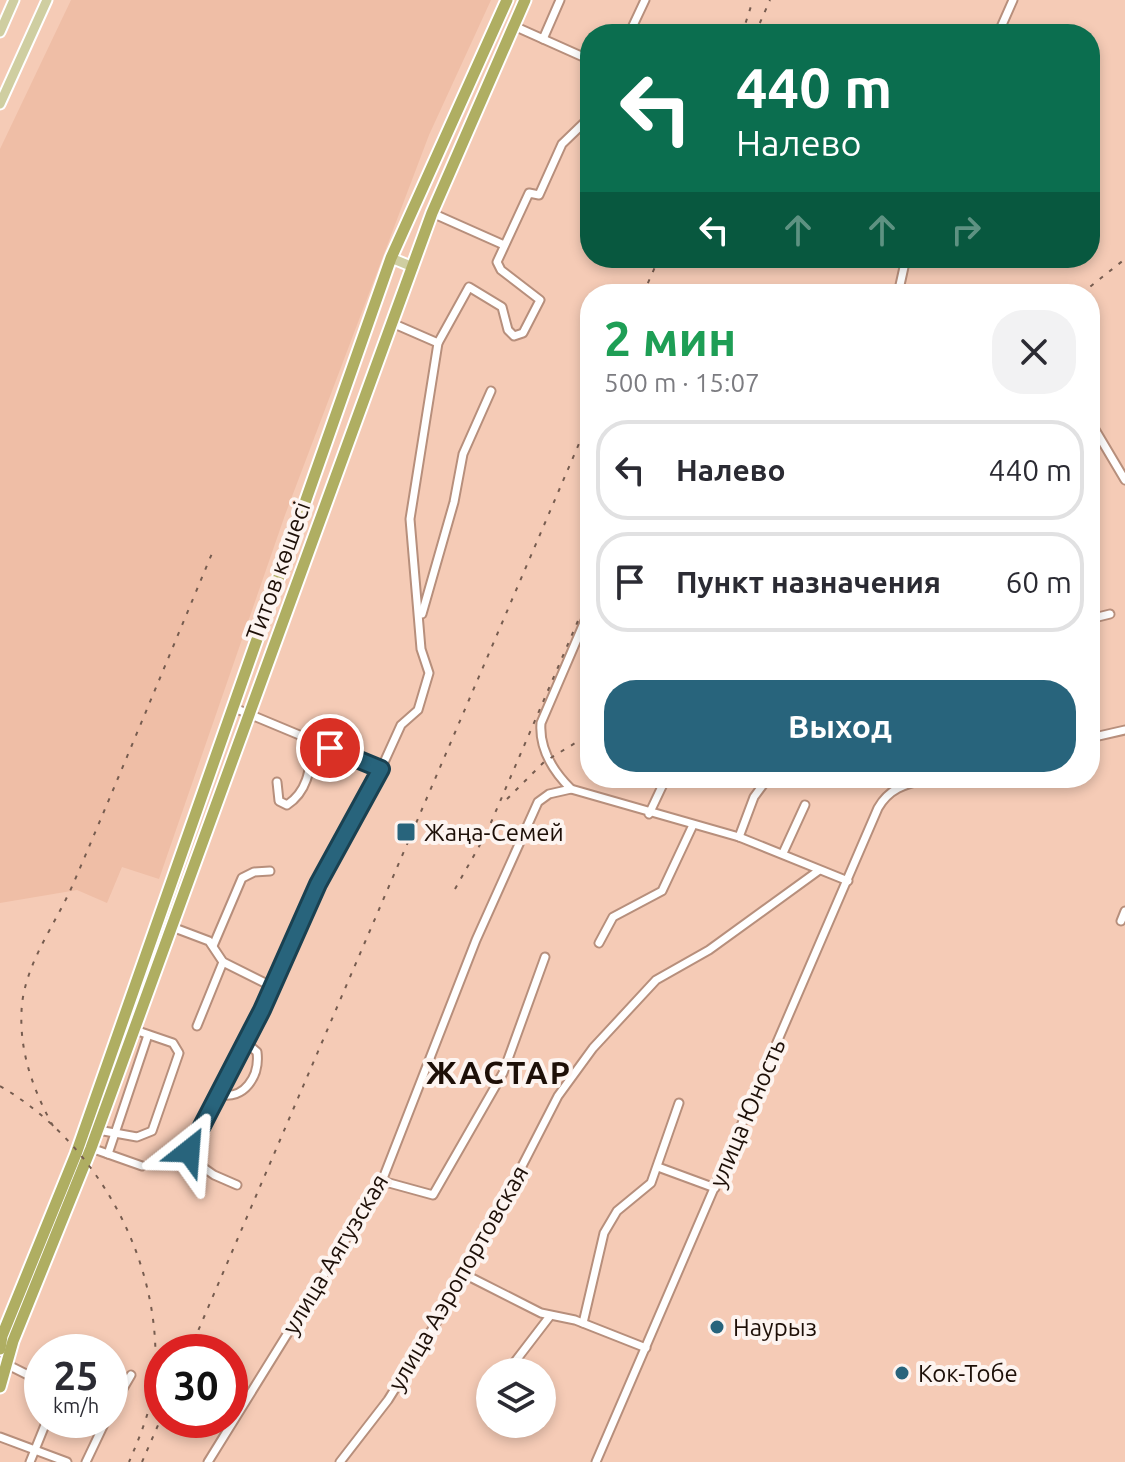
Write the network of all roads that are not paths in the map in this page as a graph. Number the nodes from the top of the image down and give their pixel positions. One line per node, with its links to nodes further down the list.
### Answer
1 (14, 0): 11 (main road)
2 (47, 0): 14 (main road)
3 (507, 0): 18 (highway, Титов көшесі)
4 (525, 0): 10 (highway, Титов көшесі)
5 (560, 0): 12 (street)
6 (644, 0): 8 (street)
7 (1013, 0): 9 (street)
8 (633, 24)
9 (1002, 24)
10 (514, 26): 12 (street); 16 (highway, Титов көшесі)
11 (0, 32)
12 (543, 39): 13 (street)
13 (580, 56)
14 (0, 104)
15 (580, 127): 17 (street)
16 (432, 213): 17 (street); 19 (highway, Титов көшесі)
17 (504, 245): 21 (street)
18 (391, 258): 19 (main road); 29 (highway, Титов көшесі)
19 (413, 267): 20 (highway, Титов көшесі)
20 (392, 323): 21 (street); 30 (highway, Титов көшесі)
21 (438, 343): 27 (street)
22 (491, 391): 27 (street)
23 (1100, 438): 24 (street)
24 (1125, 480)
25 (1110, 614): 26 (street)
26 (1100, 616)
27 (421, 617): 34 (street)
28 (580, 632): 39 (street)
29 (231, 707): 30 (street); 60 (highway, Титов көшесі)
30 (249, 714): 33 (street); 50 (highway, Титов көшесі)
31 (1125, 730): 32 (street)
32 (1100, 736)
33 (313, 740): 34 (street); 35 (street)
34 (381, 769): 55 (street)
35 (277, 782)
36 (661, 788): 41 (street)
37 (761, 788): 43 (street)
38 (900, 788): 47 (street, улица Юность)
39 (571, 789): 41 (street); 70 (street, улица Аягузская)
40 (805, 805): 44 (street)
41 (649, 814): 42 (street)
42 (693, 825): 43 (street); 51 (street)
43 (739, 837): 44 (street)
44 (783, 853): 46 (street)
45 (270, 871): 52 (street)
46 (818, 871): 47 (street); 73 (street, улица Аэропортовская)
47 (848, 881): 72 (street, улица Юность)
48 (1125, 911): 49 (street)
49 (1121, 921)
50 (172, 927): 52 (street); 57 (highway, Титов көшесі)
51 (599, 943)
52 (213, 946): 54 (street)
53 (545, 957): 70 (street)
54 (223, 962): 55 (street); 56 (street)
55 (271, 986): 59 (street)
56 (197, 1026)
57 (135, 1030): 58 (street); 61 (highway, Титов көшесі)
58 (148, 1035): 65 (street); 65 (street)
59 (243, 1040): 62 (street); 62 (street)
60 (98, 1090): 61 (main road); 77 (highway, Титов көшесі)
61 (111, 1094): 64 (highway, Титов көшесі)
62 (219, 1094): 71 (street)
63 (679, 1103): 69 (street)
64 (98, 1130): 65 (street); 66 (highway, Титов көшесі)
65 (116, 1133): 67 (street)
66 (91, 1148): 67 (street); 79 (highway, Титов көшесі)
67 (108, 1154): 68 (street)
68 (142, 1166)
69 (658, 1167): 72 (street); 75 (street)
70 (382, 1181): 91 (street, улица Аягузская)
71 (237, 1185)
72 (715, 1188): 76 (street, улица Юность)
73 (466, 1275): 74 (street); 92 (street, улица Аэропортовская)
74 (550, 1316): 75 (street); 78 (street)
75 (583, 1323): 76 (street)
76 (646, 1348): 93 (street, улица Юность)
77 (0, 1349)
78 (518, 1358)
79 (4, 1363): 80 (street); 83 (highway, Титов көшесі)
80 (24, 1373)
81 (131, 1375): 82 (street)
82 (128, 1380)
83 (0, 1387)
84 (0, 1437): 87 (street)
85 (40, 1438): 87 (street)
86 (97, 1438): 90 (street)
87 (36, 1448): 88 (street); 89 (street)
88 (30, 1462)
89 (67, 1462)
90 (86, 1462)
91 (208, 1462)
92 (340, 1462)
93 (596, 1462)

